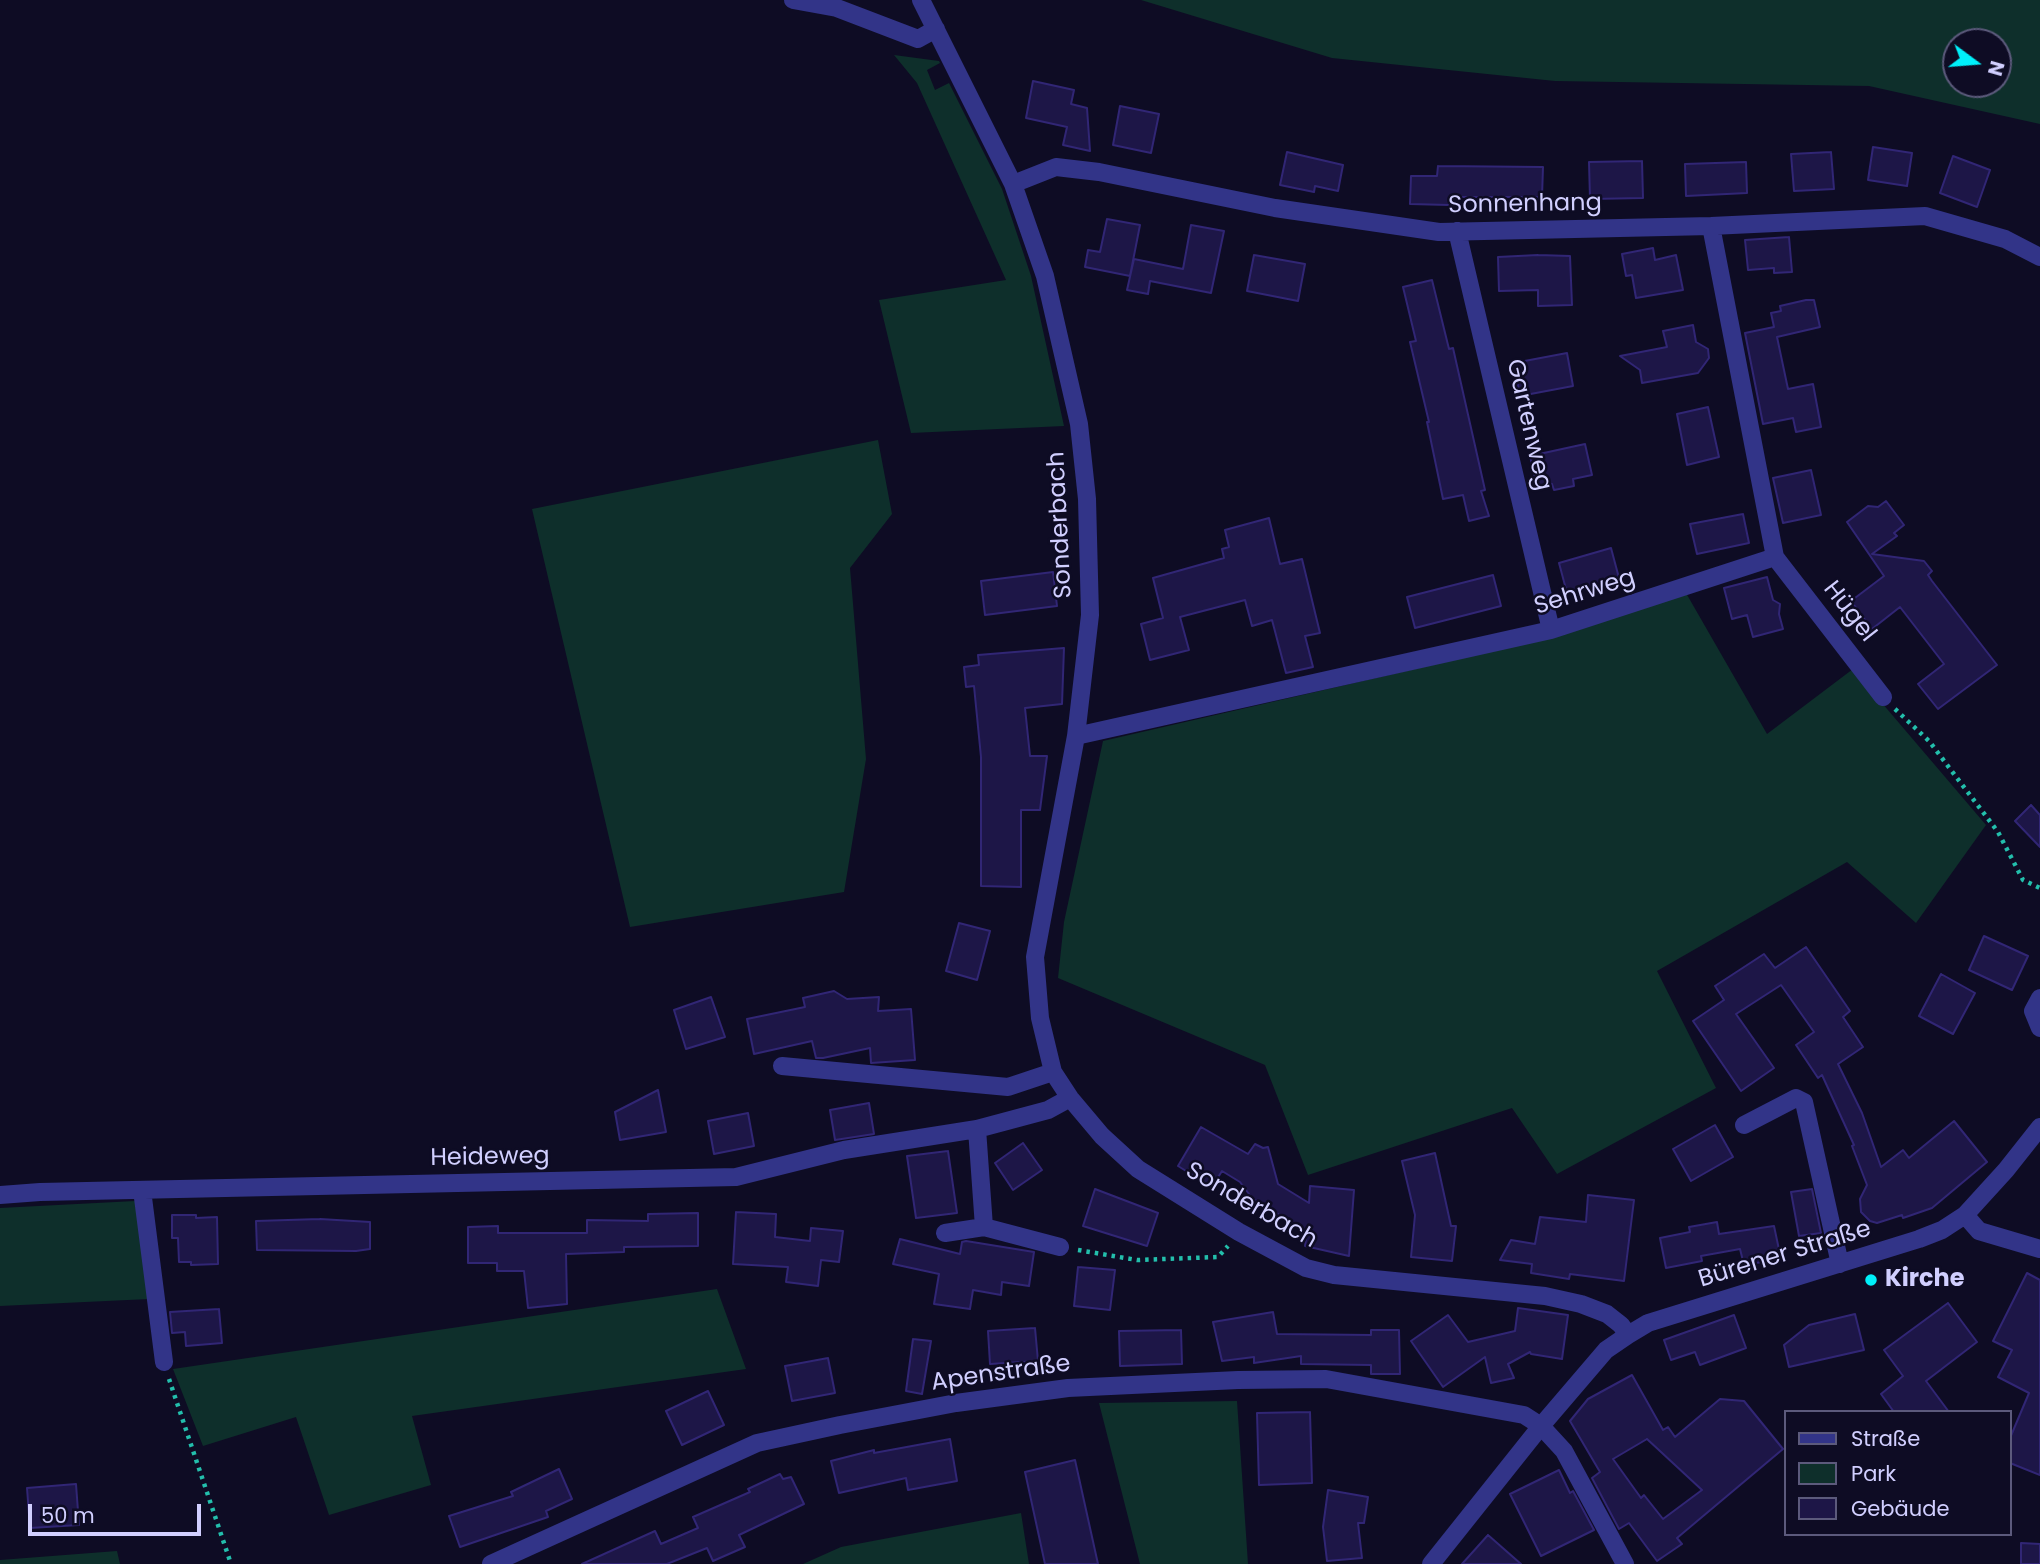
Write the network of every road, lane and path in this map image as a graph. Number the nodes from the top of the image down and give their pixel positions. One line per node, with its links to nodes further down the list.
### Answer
1 (793, 0): 3 (street)
2 (921, 0): 3 (street, Sonderbach)
3 (936, 29): 4 (street, Sonderbach)
4 (1013, 184): 6 (street, Sonnenhang); 11 (street, Sonderbach)
5 (1711, 226): 6 (street, Sonnenhang); 7 (street, Sonnenhang); 8 (street)
6 (1457, 231): 9 (street, Gartenweg)
7 (2040, 257)
8 (1775, 557): 9 (street, Sehrweg); 10 (street, Hügel)
9 (1551, 631): 11 (street, Sehrweg)
10 (1883, 697): 12 (path)
11 (1076, 736): 16 (street, Sonderbach)
12 (2040, 888)
13 (2040, 998): 14 (street)
14 (2040, 1028)
15 (782, 1066): 16 (street)
16 (1054, 1072): 17 (street, Sonderbach)
17 (1070, 1098): 20 (street, Heideweg); 25 (street, Sonderbach)
18 (1744, 1125): 29 (street)
19 (2040, 1127): 23 (street, Bürener Straße)
20 (977, 1129): 21 (street, Heideweg); 24 (street)
21 (142, 1190): 22 (street, Heideweg); 31 (street)
22 (0, 1195)
23 (1965, 1215): 28 (street); 29 (street, Bürener Straße)
24 (984, 1227): 26 (street); 27 (street)
25 (1239, 1232): 27 (path); 30 (street, Sonderbach)
26 (945, 1233)
27 (1060, 1247)
28 (2040, 1249)
29 (1840, 1264): 30 (street, Bürener Straße)
30 (1628, 1335): 32 (street, Bürener Straße)
31 (164, 1362): 33 (path)
32 (1541, 1426): 34 (street, Apenstraße); 35 (street, Bürener Straße); 36 (street)
33 (231, 1564)
34 (491, 1564)
35 (1431, 1564)
36 (1625, 1564)

